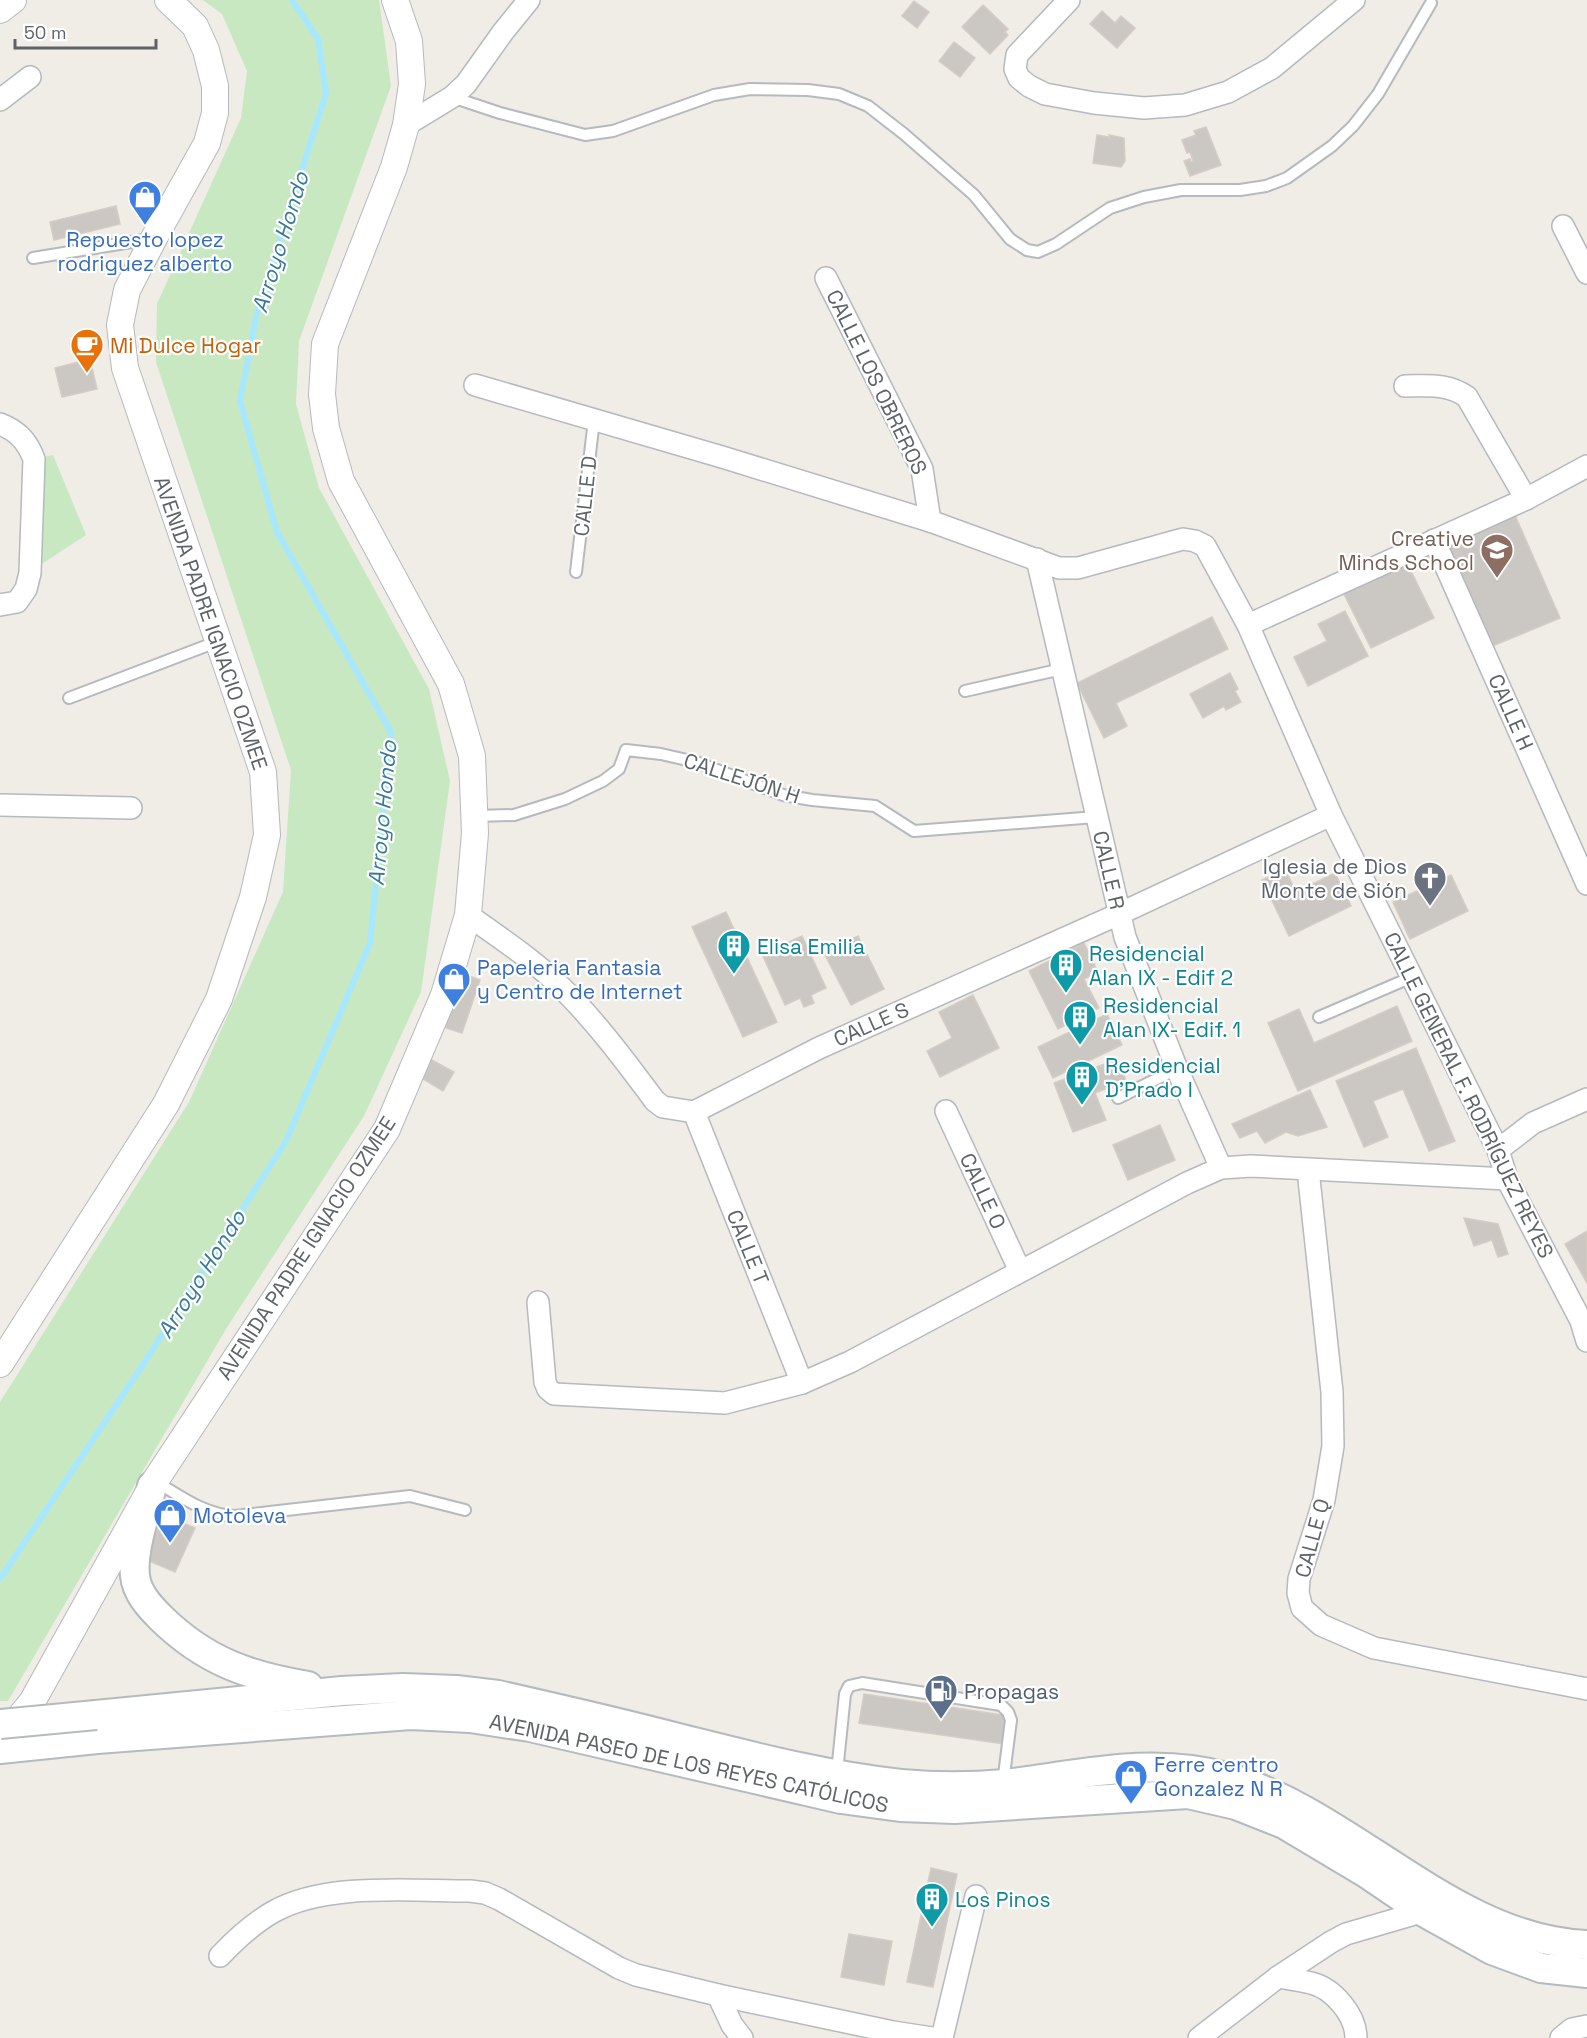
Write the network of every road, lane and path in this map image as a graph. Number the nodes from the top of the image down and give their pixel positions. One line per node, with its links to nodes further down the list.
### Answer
1 (13, 0): 8 (street)
2 (168, 0): 14 (street, AVENIDA PADRE IGNACIO OZMEE)
3 (395, 0): 12 (street, AVENIDA PADRE IGNACIO OZMEE)
4 (529, 0): 10 (street)
5 (1069, 0): 6 (street)
6 (1354, 0)
7 (1431, 3): 10 (lane)
8 (0, 10)
9 (30, 77): 11 (street)
10 (452, 97): 12 (street)
11 (0, 100)
12 (406, 125): 37 (street, AVENIDA PADRE IGNACIO OZMEE)
13 (1563, 226): 16 (street)
14 (154, 238): 15 (lane); 30 (street, AVENIDA PADRE IGNACIO OZMEE)
15 (33, 258)
16 (1587, 273)
17 (826, 278): 24 (street, CALLE LOS OBREROS)
18 (475, 385): 20 (street)
19 (1405, 386): 23 (street)
20 (594, 420): 24 (street); 27 (lane, CALLE D)
21 (0, 424): 28 (street)
22 (1587, 466): 23 (street)
23 (1526, 499): 25 (street)
24 (930, 521): 26 (street)
25 (1434, 540): 29 (street); 39 (street, CALLE H)
26 (1037, 559): 29 (street, CALLE GENERAL F. RODRÍGUEZ REYES); 31 (street, CALLE R)
27 (576, 572)
28 (0, 605)
29 (1248, 625): 36 (street, CALLE GENERAL F. RODRÍGUEZ REYES)
30 (219, 641): 33 (lane); 56 (street, AVENIDA PADRE IGNACIO OZMEE)
31 (1062, 669): 32 (lane); 38 (street, CALLE R)
32 (965, 691)
33 (69, 698)
34 (0, 805): 35 (street)
35 (131, 808)
36 (1331, 815): 40 (street, CALLE S); 42 (street, CALLE GENERAL F. RODRÍGUEZ REYES)
37 (475, 816): 38 (lane, CALLEJÓN H); 41 (street, AVENIDA PADRE IGNACIO OZMEE)
38 (1096, 817): 40 (street, CALLE R)
39 (1587, 884)
40 (1119, 914): 44 (street, CALLE R); 48 (street, CALLE S)
41 (468, 915): 48 (street); 58 (street, AVENIDA PADRE IGNACIO OZMEE)
42 (1412, 977): 43 (lane); 49 (street, CALLE GENERAL F. RODRÍGUEZ REYES)
43 (1319, 1017)
44 (1177, 1069): 45 (lane); 50 (street, CALLE R)
45 (1118, 1098)
46 (1587, 1099): 49 (street)
47 (946, 1111): 53 (street, CALLE O)
48 (693, 1112): 57 (street, CALLE T)
49 (1498, 1150): 52 (street, CALLE GENERAL F. RODRÍGUEZ REYES)
50 (1221, 1168): 51 (street); 53 (street)
51 (1308, 1170): 52 (street); 60 (street, CALLE Q)
52 (1507, 1179): 55 (street, CALLE GENERAL F. RODRÍGUEZ REYES)
53 (1020, 1271): 57 (street)
54 (538, 1302): 57 (street)
55 (1585, 1327)
56 (0, 1364)
57 (802, 1383)
58 (153, 1484): 59 (lane); 61 (main road); 64 (street, AVENIDA PADRE IGNACIO OZMEE)
59 (465, 1510)
60 (1587, 1689)
61 (342, 1691): 63 (main road, AVENIDA PASEO DE LOS REYES CATÓLICOS); 66 (main road, AVENIDA PASEO DE LOS REYES CATÓLICOS)
62 (0, 1724): 63 (main road, AVENIDA PASEO DE LOS REYES CATÓLICOS, bridge)
63 (96, 1727): 65 (main road, AVENIDA PASEO DE LOS REYES CATÓLICOS); 69 (main road, AVENIDA PASEO DE LOS REYES CATÓLICOS)
64 (0, 1743)
65 (0, 1749)
66 (837, 1774): 67 (main road, AVENIDA PASEO DE LOS REYES CATÓLICOS); 67 (lane)
67 (1003, 1784): 69 (main road, AVENIDA PASEO DE LOS REYES CATÓLICOS)
68 (976, 1896): 78 (street)
69 (1428, 1901): 70 (main road, AVENIDA PASEO DE LOS REYES CATÓLICOS); 72 (main road, AVENIDA PASEO DE LOS REYES CATÓLICOS); 73 (street)
70 (1587, 1945)
71 (220, 1956): 74 (street)
72 (1587, 1973)
73 (1278, 1977): 79 (street); 80 (street)
74 (718, 1995): 76 (street); 77 (street)
75 (1587, 2026): 81 (street)
76 (742, 2038)
77 (932, 2038)
78 (942, 2038)
79 (1199, 2038)
80 (1356, 2038)
81 (1561, 2038)

